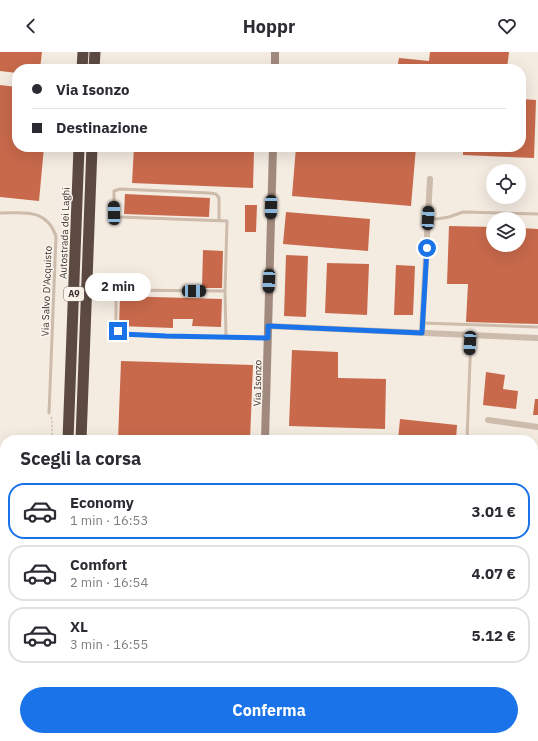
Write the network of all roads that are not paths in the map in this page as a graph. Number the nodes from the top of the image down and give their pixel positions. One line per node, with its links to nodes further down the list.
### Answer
1 (83, 52): 4 (highway)
2 (95, 52): 5 (highway)
3 (275, 52): 6 (street)
4 (82, 64)
5 (94, 64)
6 (275, 64)
7 (79, 152): 28 (highway, Autostrada dei Laghi / A9)
8 (92, 152): 24 (highway, A9)
9 (273, 152): 17 (street, Via Isonzo)
10 (430, 178): 13 (street)
11 (0, 213): 25 (lane, Via Salvo D'Acquisto)
12 (538, 214): 13 (lane)
13 (428, 218): 16 (street)
14 (219, 220): 14 (lane); 15 (lane)
15 (226, 291): 21 (lane); 21 (lane)
16 (422, 322): 18 (lane); 19 (street)
17 (268, 326): 19 (street); 22 (street, Via Isonzo)
18 (538, 327)
19 (422, 333): 20 (street)
20 (471, 335): 23 (street); 32 (lane)
21 (226, 337): 22 (lane)
22 (268, 338): 31 (street, Via Isonzo)
23 (538, 338)
24 (83, 384): 29 (highway, A9); 30 (highway)
25 (49, 413)
26 (488, 420): 27 (street)
27 (538, 427)
28 (68, 435)
29 (81, 435)
30 (86, 435)
31 (265, 435)
32 (466, 435)

